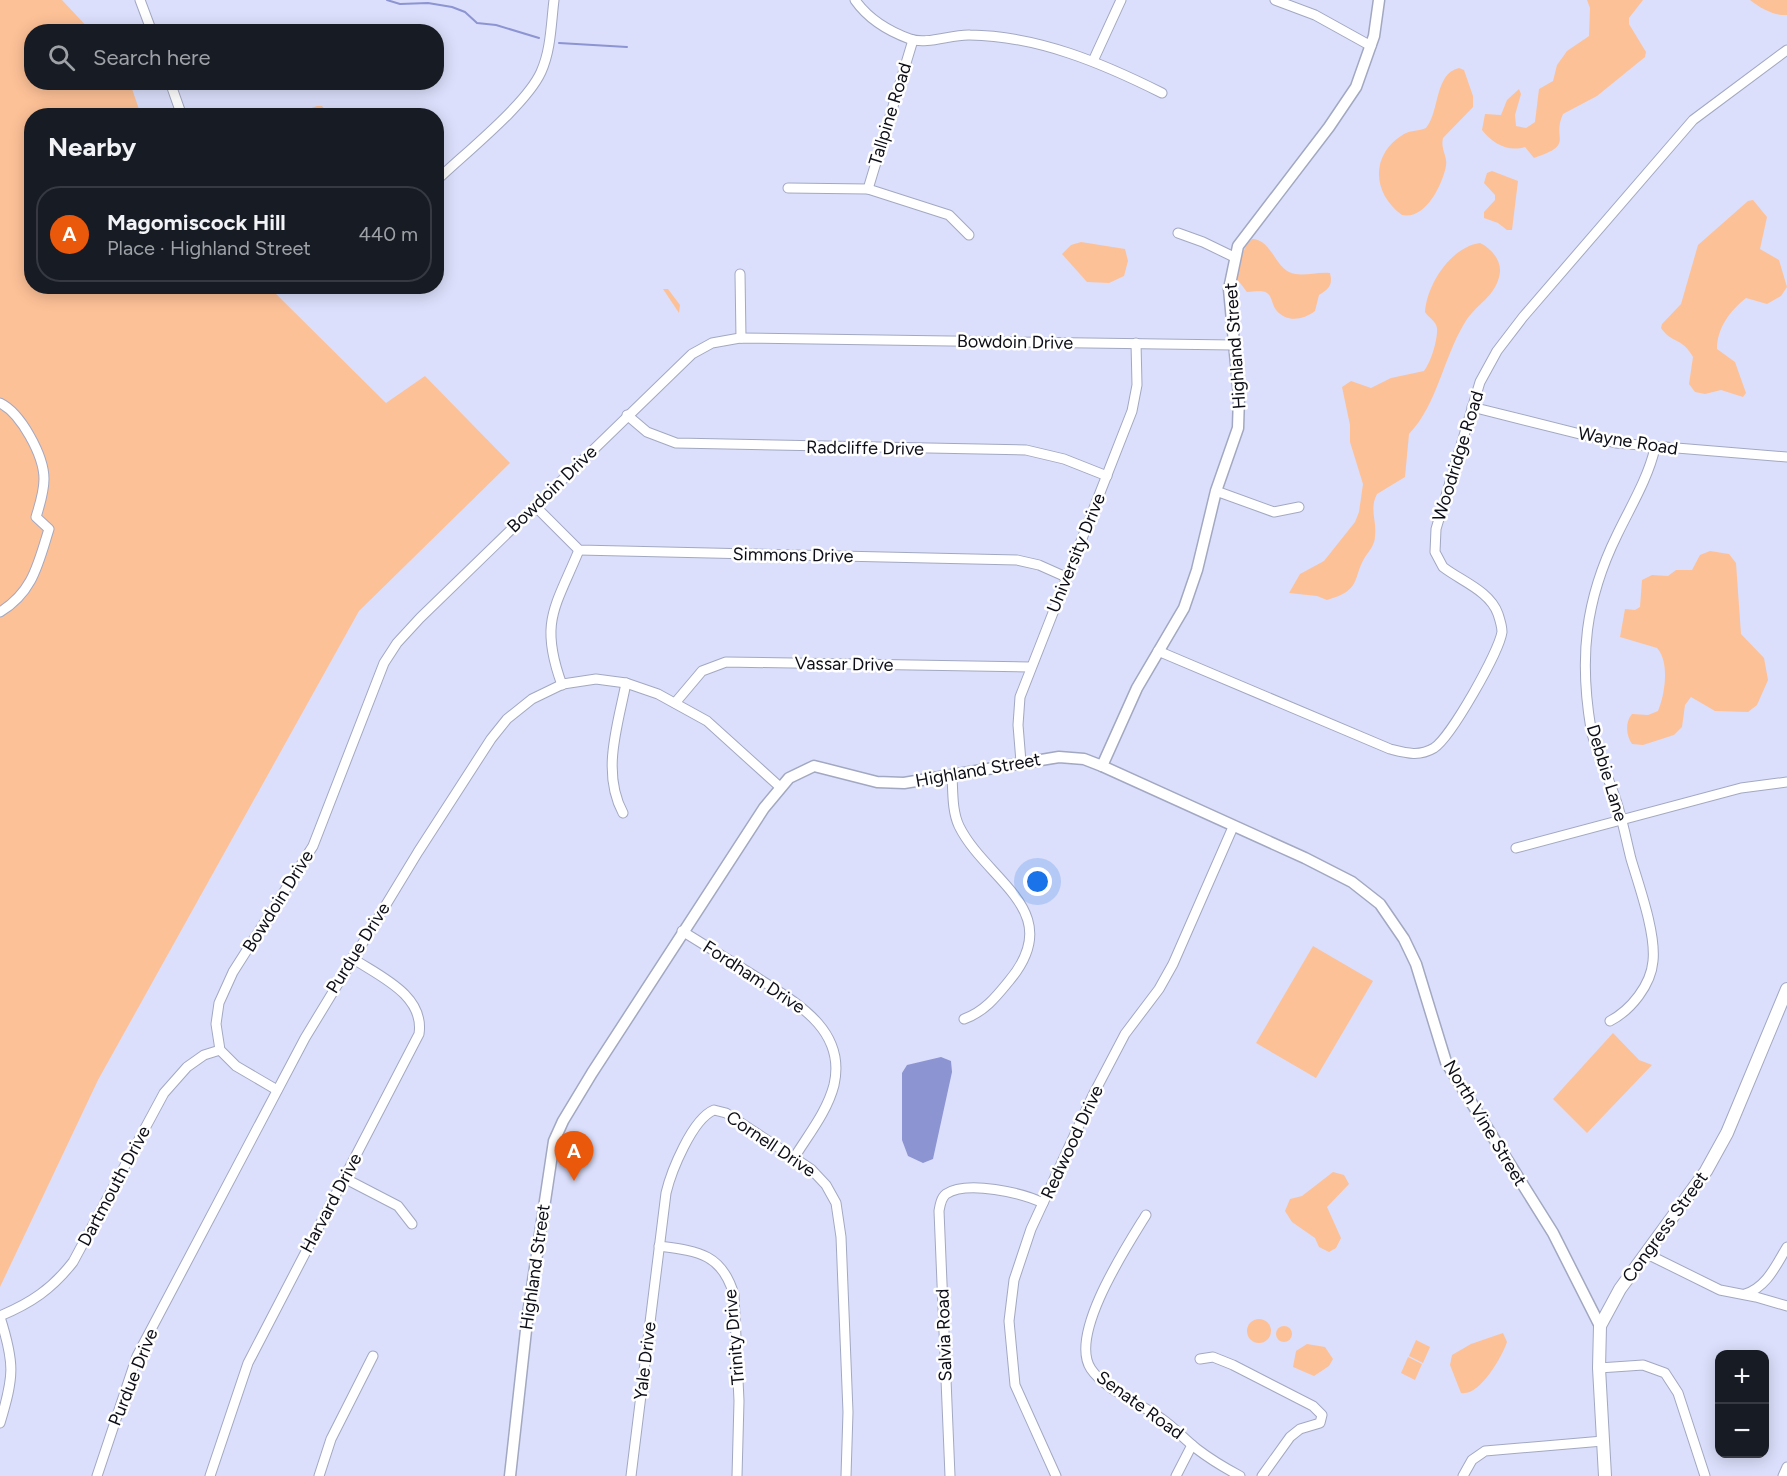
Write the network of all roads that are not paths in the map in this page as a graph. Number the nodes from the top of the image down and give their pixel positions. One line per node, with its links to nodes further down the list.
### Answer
1 (140, 0): 7 (street)
2 (554, 0): 15 (street)
3 (855, 0): 8 (street)
4 (1121, 0): 11 (street)
5 (1275, 0): 9 (street)
6 (1379, 0): 9 (street, Highland Street)
7 (149, 24)
8 (913, 40): 11 (street); 17 (street, Tallpine Road)
9 (1371, 46): 20 (street, Highland Street)
10 (1787, 50): 26 (street, Woodridge Road)
11 (1093, 61): 13 (street)
12 (173, 90): 14 (street)
13 (1162, 93)
14 (179, 108)
15 (444, 173)
16 (788, 188): 17 (street)
17 (868, 189): 19 (street)
18 (1178, 233): 20 (street)
19 (969, 235)
20 (1234, 257): 24 (street, Highland Street)
21 (740, 274): 22 (street)
22 (741, 338): 23 (street, Bowdoin Drive); 27 (street, Bowdoin Drive)
23 (1136, 344): 24 (street, Bowdoin Drive); 30 (street, University Drive)
24 (1233, 345): 31 (street, Highland Street)
25 (0, 403): 36 (street)
26 (1472, 407): 28 (street, Wayne Road); 37 (street, Woodridge Road)
27 (627, 415): 30 (street, Radcliffe Drive); 32 (street, Bowdoin Drive)
28 (1655, 448): 29 (street, Wayne Road); 48 (street, Debbie Lane)
29 (1787, 457)
30 (1107, 476): 35 (street, University Drive)
31 (1216, 491): 33 (street); 37 (street, Highland Street)
32 (535, 506): 34 (street); 56 (street, Bowdoin Drive)
33 (1299, 507)
34 (579, 550): 35 (street, Simmons Drive); 40 (street)
35 (1066, 577): 38 (street, University Drive)
36 (0, 612)
37 (1158, 651): 43 (street, Highland Street)
38 (1030, 667): 41 (street, Vassar Drive); 42 (street, University Drive)
39 (626, 683): 40 (street, Purdue Drive); 41 (street, Purdue Drive); 47 (street)
40 (562, 685): 52 (street, Purdue Drive)
41 (675, 703): 46 (street, Purdue Drive)
42 (1022, 762): 43 (street, Highland Street); 44 (street, Highland Street)
43 (1102, 766): 49 (street, North Vine Street)
44 (952, 776): 46 (street, Highland Street); 54 (street)
45 (1787, 782): 48 (street)
46 (780, 787): 51 (street, Highland Street)
47 (623, 813)
48 (1623, 821): 50 (street); 55 (street, Debbie Lane)
49 (1233, 827): 60 (street, Redwood Drive); 69 (street, North Vine Street)
50 (1516, 848)
51 (682, 931): 58 (street, Fordham Drive); 80 (street, Highland Street)
52 (352, 958): 57 (street, Purdue Drive); 59 (street, Harvard Drive)
53 (1787, 989): 65 (main road, Congress Street)
54 (964, 1019)
55 (1610, 1021)
56 (220, 1050): 57 (street); 68 (street, Dartmouth Drive)
57 (277, 1090): 77 (street, Purdue Drive)
58 (794, 1158): 63 (street, Cornell Drive); 83 (street, Cornell Drive)
59 (344, 1178): 62 (street); 78 (street, Harvard Drive)
60 (1043, 1203): 84 (street, Salvia Road); 85 (street, Redwood Drive)
61 (1146, 1215): 75 (street, Senate Road)
62 (412, 1224)
63 (659, 1246): 81 (street, Yale Drive); 82 (street, Trinity Drive)
64 (1787, 1247): 66 (street)
65 (1645, 1253): 66 (street); 69 (main road, Congress Street)
66 (1743, 1294): 67 (street)
67 (1787, 1306)
68 (0, 1316): 73 (street)
69 (1600, 1326): 72 (main road, Congress Street)
70 (373, 1356): 79 (street)
71 (1200, 1359): 88 (street)
72 (1599, 1368): 74 (main road, Congress Street); 91 (street)
73 (0, 1423)
74 (1603, 1441): 89 (street); 90 (main road, Congress Street)
75 (1192, 1445): 86 (street); 87 (street, Senate Road)
76 (1787, 1467): 92 (street)
77 (97, 1476)
78 (210, 1476)
79 (319, 1476)
80 (510, 1476)
81 (630, 1476)
82 (737, 1476)
83 (846, 1476)
84 (950, 1476)
85 (1056, 1476)
86 (1176, 1476)
87 (1240, 1476)
88 (1262, 1476)
89 (1463, 1476)
90 (1605, 1476)
91 (1705, 1476)
92 (1783, 1476)

